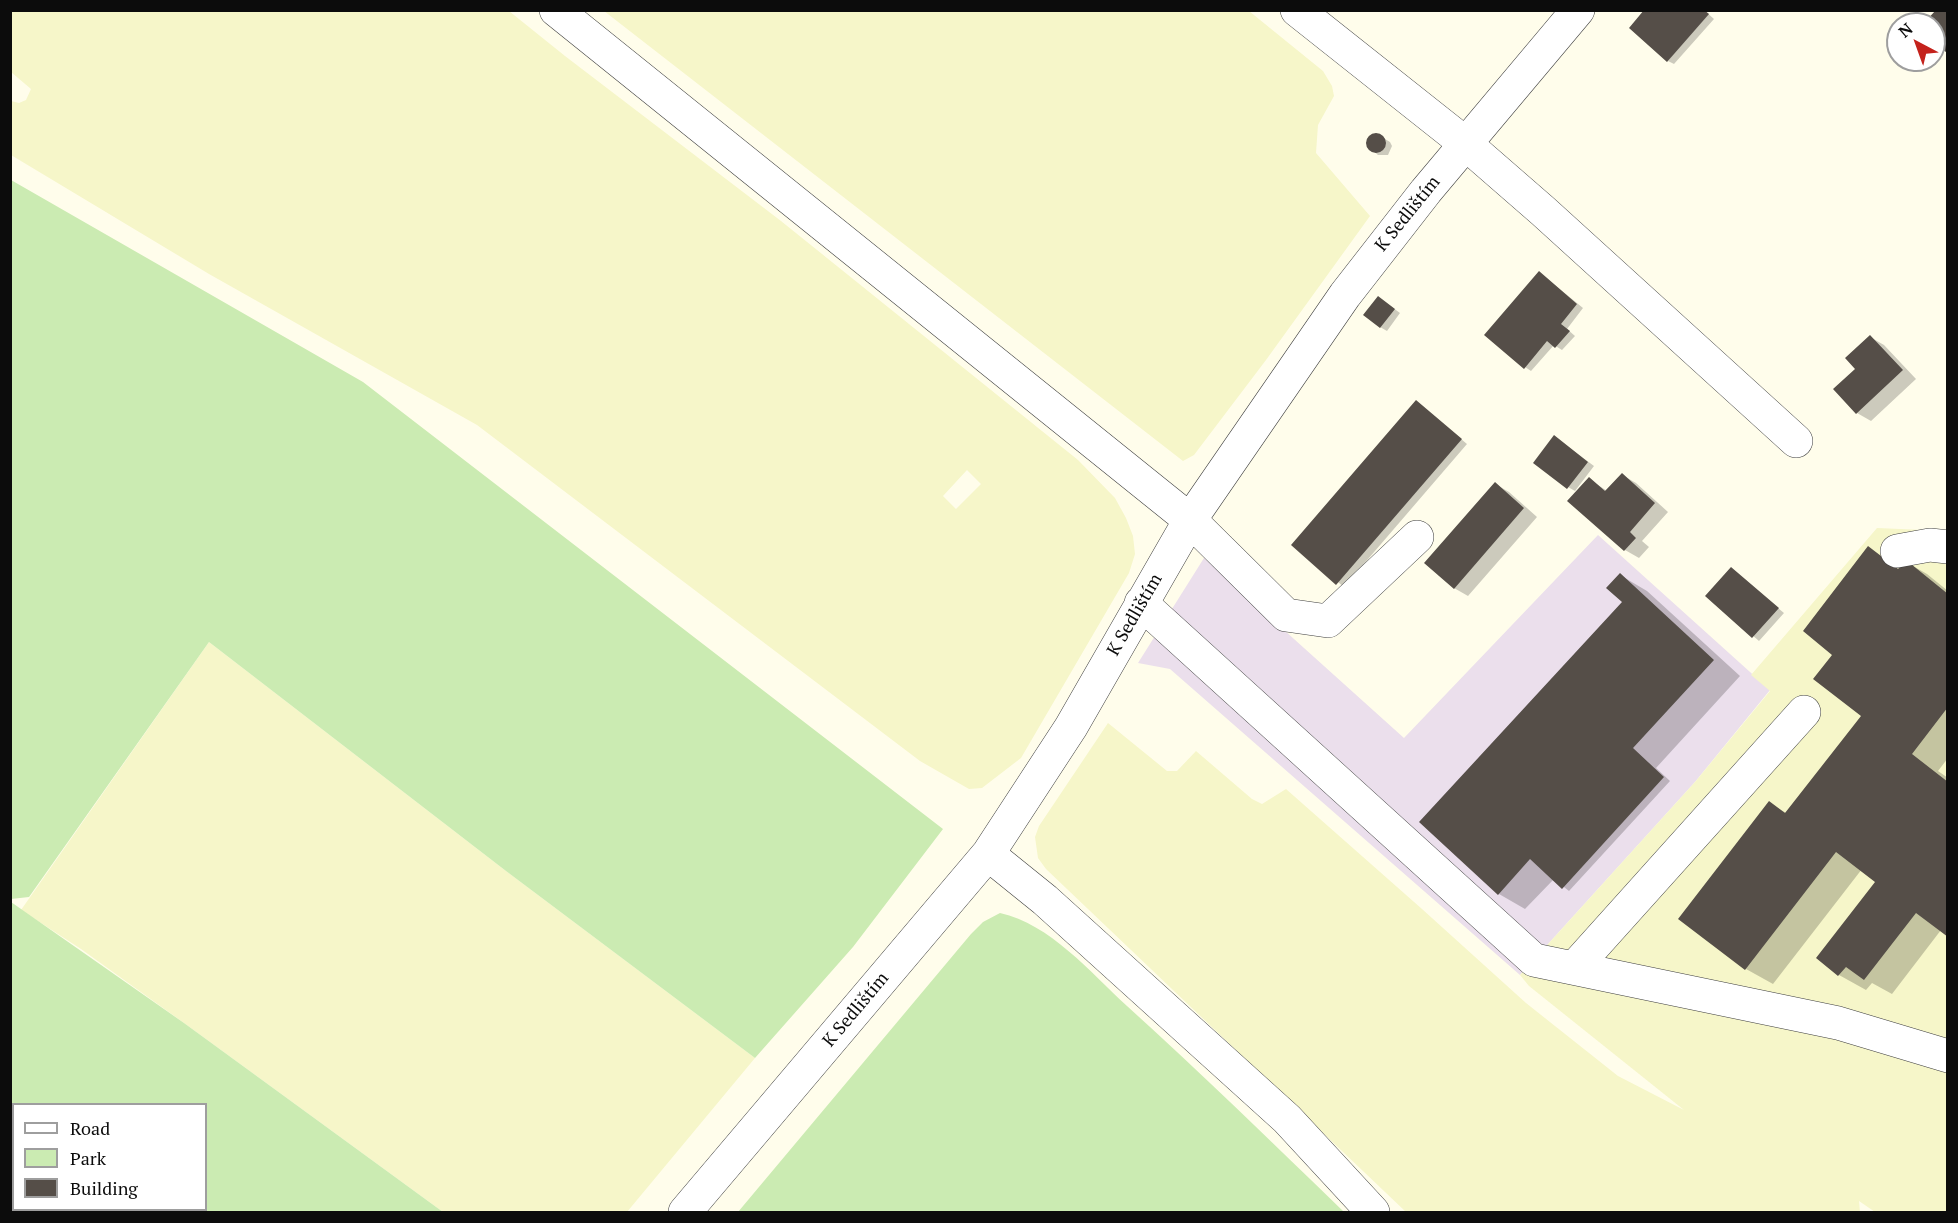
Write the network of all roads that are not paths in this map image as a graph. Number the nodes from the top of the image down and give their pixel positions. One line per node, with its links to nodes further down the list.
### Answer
1 (556, 10): 6 (street)
2 (1297, 10): 4 (street)
3 (1578, 10): 4 (street, K Sedlištím)
4 (1466, 144): 5 (street); 6 (street, K Sedlištím)
5 (1796, 441)
6 (1190, 520): 7 (street); 10 (street, K Sedlištím)
7 (1417, 537)
8 (1947, 546): 9 (street)
9 (1897, 551)
10 (1141, 603): 12 (street, K Sedlištím); 13 (street)
11 (1804, 712): 13 (street)
12 (988, 854): 15 (street, K Sedlištím); 16 (street)
13 (1574, 968): 14 (street)
14 (1947, 1056)
15 (685, 1212)
16 (1373, 1212)

